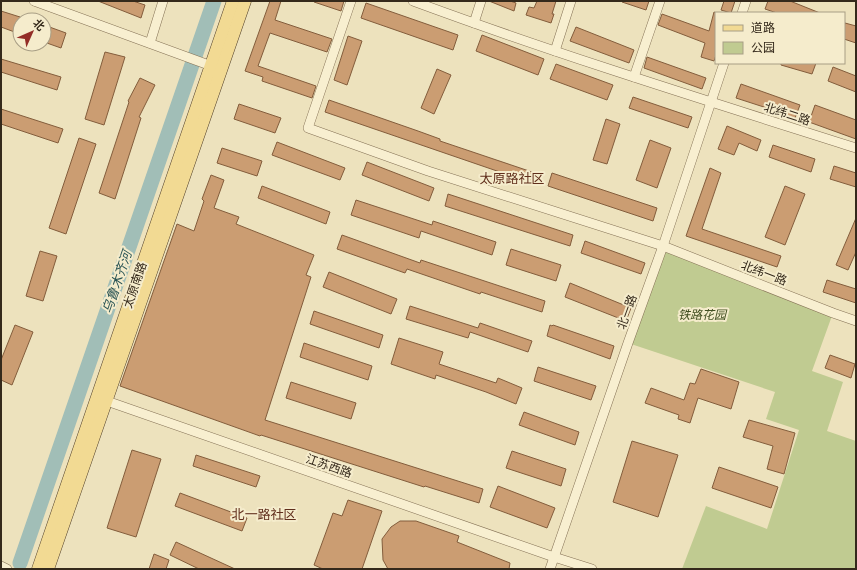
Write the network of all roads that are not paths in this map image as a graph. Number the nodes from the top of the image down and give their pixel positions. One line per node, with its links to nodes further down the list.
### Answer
1 (34, 1): 13 (street)
2 (164, 1): 13 (street)
3 (233, 1): 16 (main road, 太原南路)
4 (245, 1): 16 (main road)
5 (351, 1): 20 (street, 北纬一路)
6 (413, 1): 12 (street, 北纬二路)
7 (481, 1): 12 (street)
8 (572, 1): 14 (street)
9 (660, 1): 17 (street)
10 (746, 1): 11 (street)
11 (742, 12)
12 (474, 23): 14 (street, 北纬二路)
13 (150, 43): 16 (street)
14 (555, 51): 17 (street, 北纬二路)
15 (724, 64): 18 (street, 北一路)
16 (211, 65): 22 (main road, 太原南路)
17 (634, 77): 18 (street, 北纬二路)
18 (711, 102): 19 (street, 北纬二路); 20 (street, 北一路)
19 (856, 148)
20 (663, 246): 21 (street, 北纬一路); 23 (street, 北一路)
21 (856, 321)
22 (101, 399): 23 (street, 江苏西路); 26 (main road, 太原南路); 27 (main road)
23 (554, 557): 28 (street, 北一路); 29 (street, 江苏西路)
24 (1, 566): 25 (street)
25 (7, 569)
26 (38, 569)
27 (48, 569)
28 (550, 569)
29 (592, 569)

